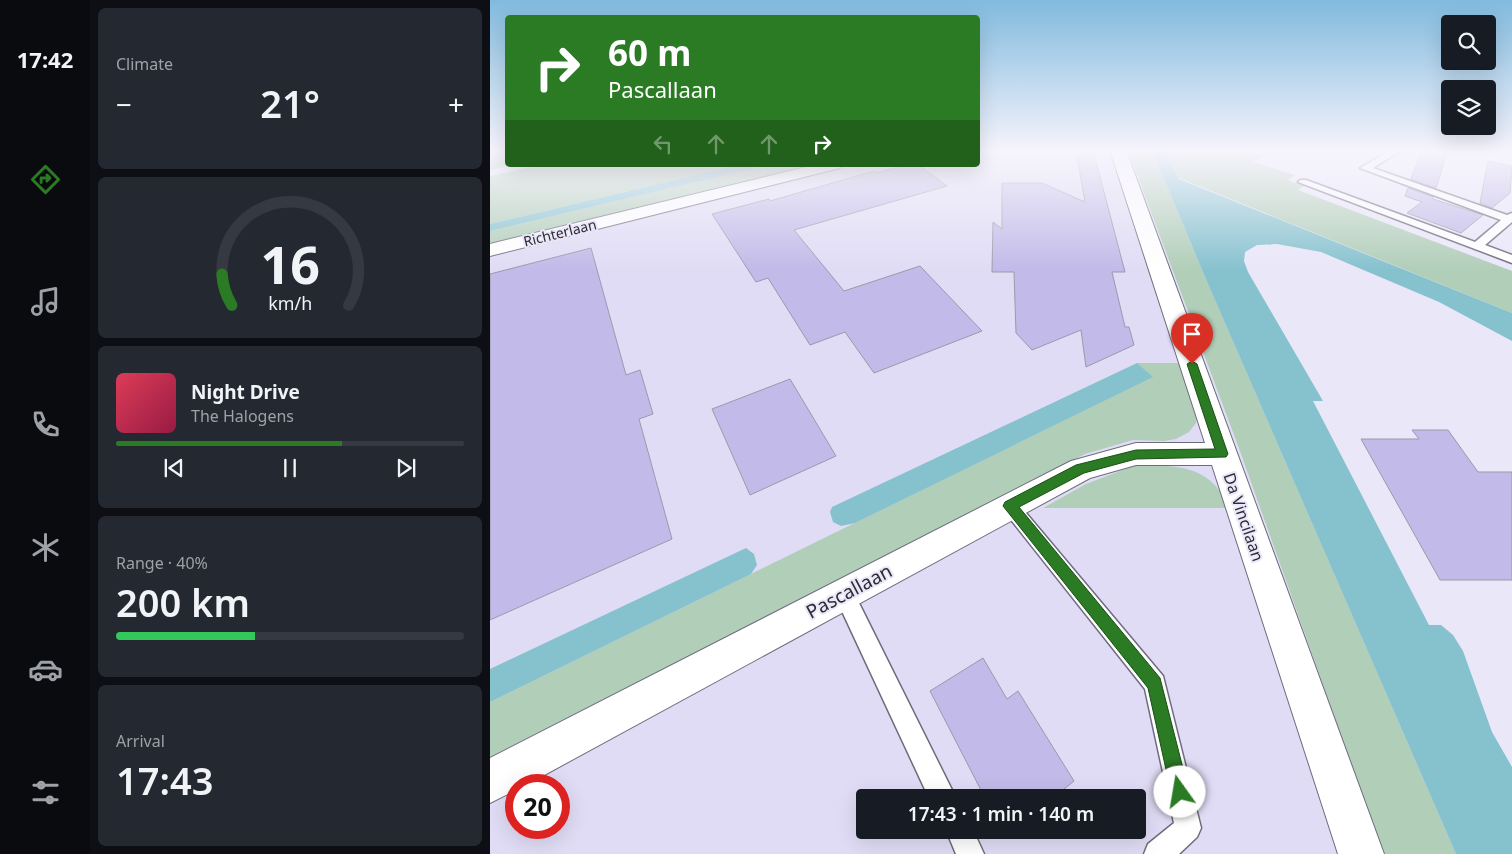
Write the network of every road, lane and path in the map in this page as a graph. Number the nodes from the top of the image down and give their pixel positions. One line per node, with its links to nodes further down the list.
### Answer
1 (733, 190): 7 (street, Richterlaan)
2 (1132, 190): 9 (street, Da Vincilaan)
3 (1324, 190): 6 (lane)
4 (1430, 190): 5 (lane)
5 (1511, 217): 6 (lane)
6 (1477, 246): 8 (lane)
7 (490, 250)
8 (1512, 259)
9 (1222, 454): 10 (street, Pascallaan); 17 (street, Da Vincilaan)
10 (1010, 506): 11 (street, Pascallaan); 16 (lane)
11 (844, 594): 12 (street, Pascallaan); 13 (lane)
12 (490, 781)
13 (939, 789)
14 (962, 839): 15 (lane)
15 (970, 854)
16 (1158, 854)
17 (1361, 854)

